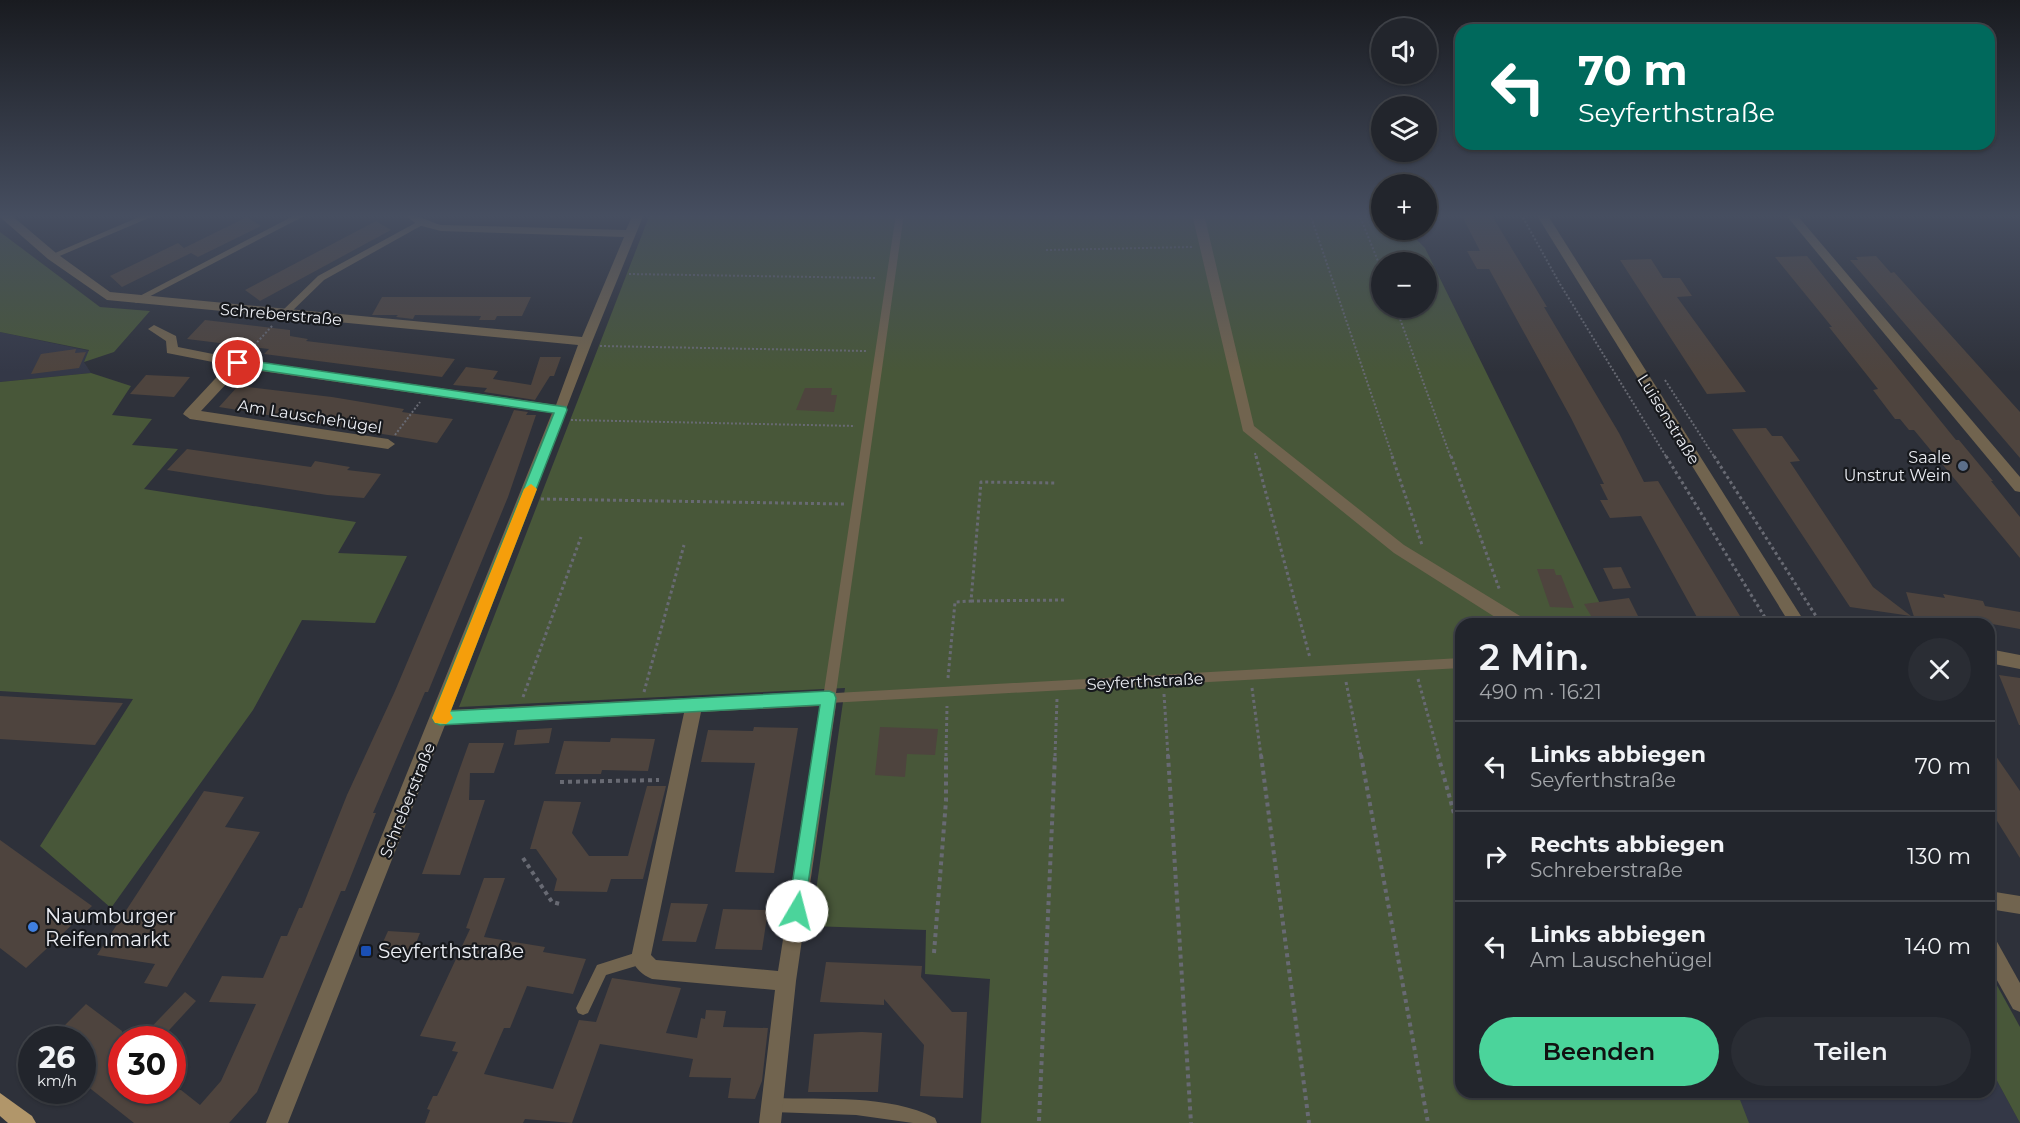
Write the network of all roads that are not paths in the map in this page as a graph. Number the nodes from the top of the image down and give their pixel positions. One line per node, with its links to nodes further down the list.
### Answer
1 (66, 266): 9 (street, Schreberstraße)
2 (202, 266): 9 (lane)
3 (342, 266): 10 (lane)
4 (617, 266): 12 (street, Schreberstraße)
5 (893, 266): 22 (lane)
6 (1211, 266): 17 (street)
7 (1574, 266): 18 (street, Luisenstraße)
8 (1834, 266): 16 (street)
9 (136, 300): 10 (street, Schreberstraße)
10 (283, 315): 12 (street, Schreberstraße)
11 (154, 329): 13 (street)
12 (585, 344): 14 (street, Schreberstraße)
13 (238, 363): 14 (street); 15 (street, Am Lauschehügel)
14 (559, 415): 24 (street, Schreberstraße)
15 (388, 444)
16 (2020, 487)
17 (1509, 618)
18 (1794, 618)
19 (1995, 657): 20 (street)
20 (2020, 662)
21 (1455, 663): 22 (lane, Seyferthstraße)
22 (829, 698): 23 (street, Seyferthstraße); 29 (street)
23 (694, 705): 24 (street, Seyferthstraße); 27 (street)
24 (440, 718): 35 (street, Schreberstraße)
25 (1995, 901): 26 (street)
26 (2020, 905)
27 (641, 958): 29 (street); 31 (lane)
28 (1995, 958): 30 (street)
29 (786, 981): 33 (street)
30 (2020, 1002)
31 (583, 1008)
32 (0, 1103): 34 (main road)
33 (772, 1114): 36 (lane)
34 (25, 1123)
35 (277, 1123)
36 (930, 1123)

